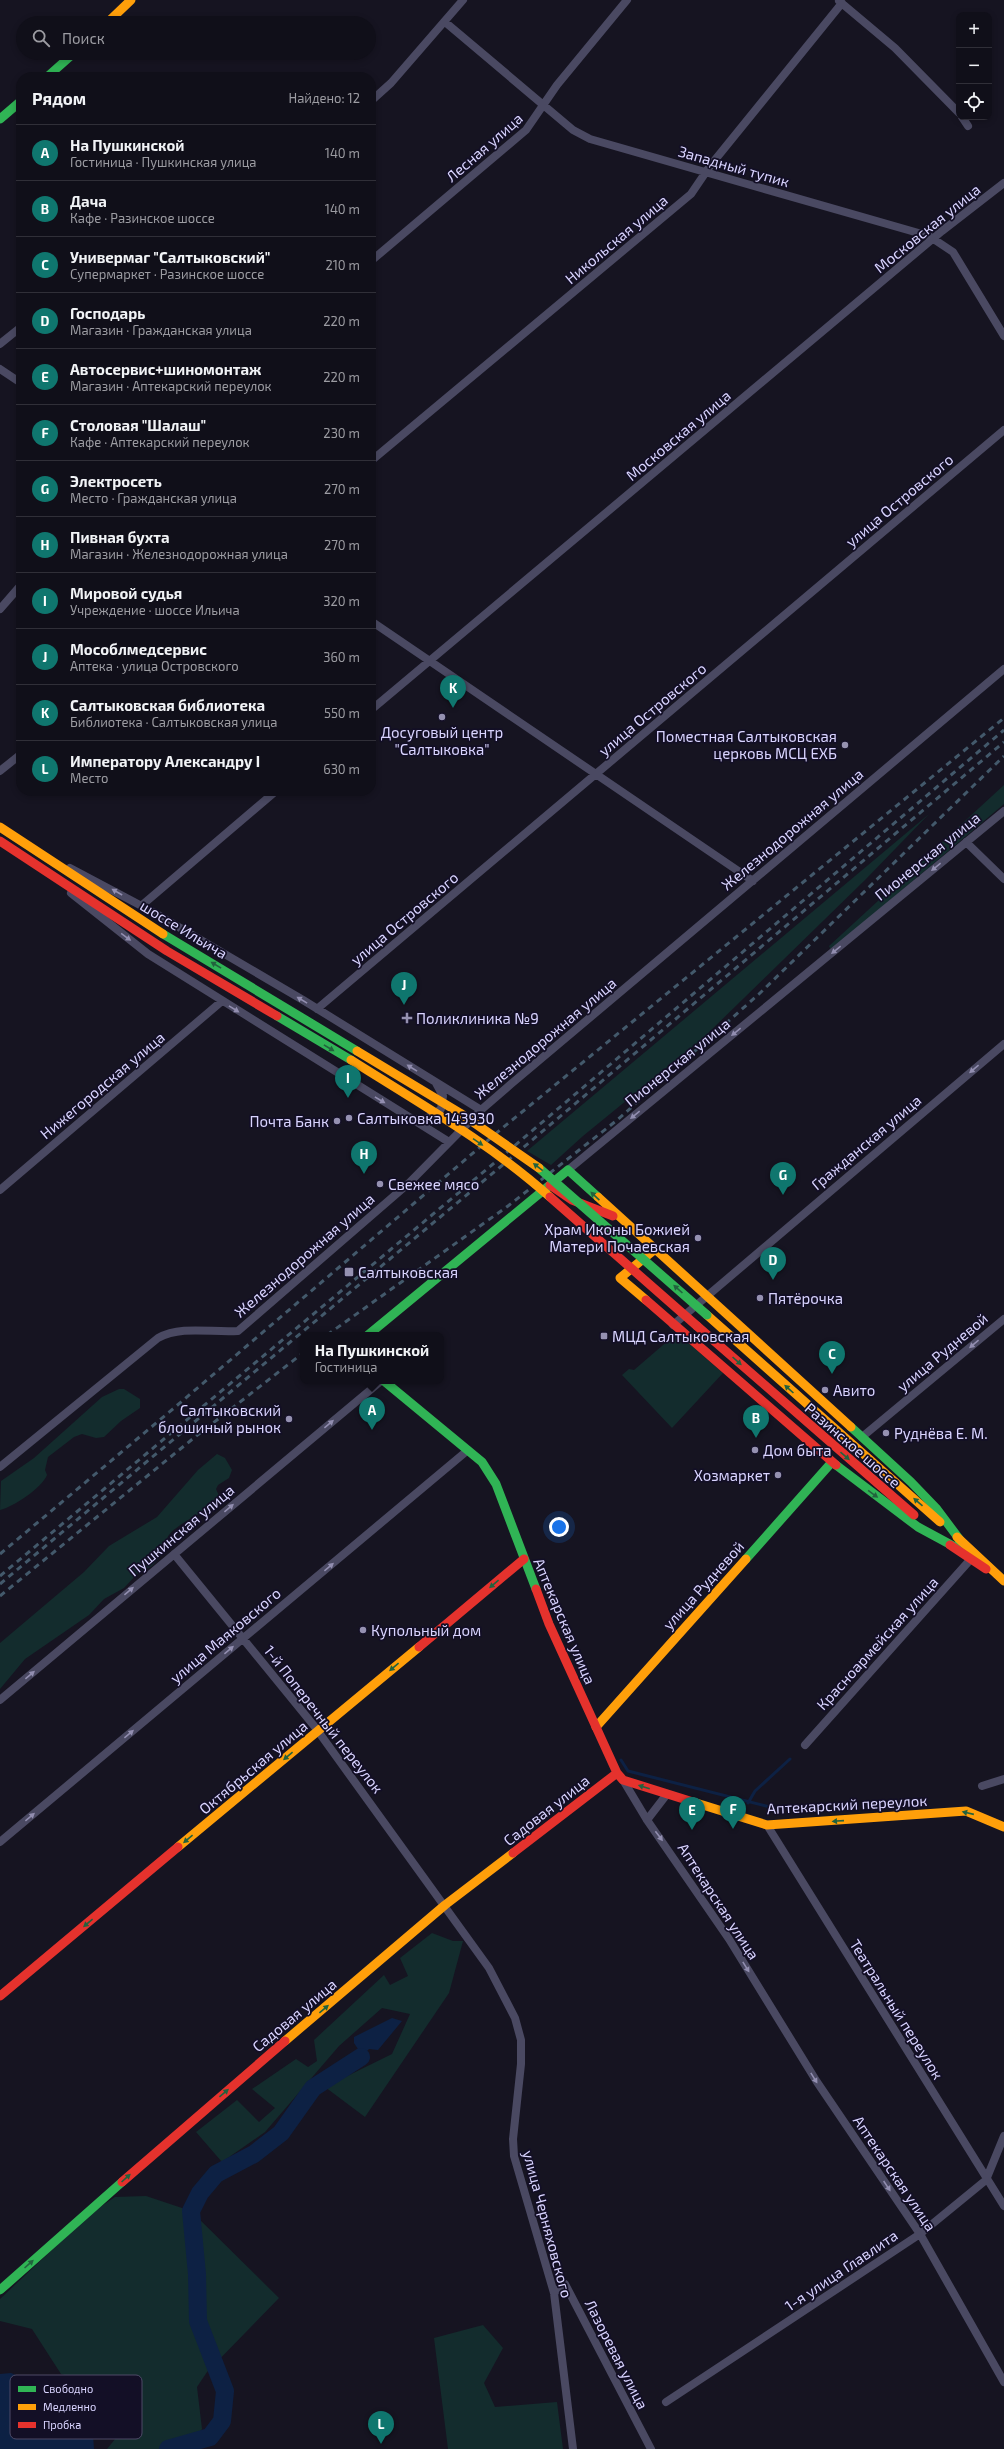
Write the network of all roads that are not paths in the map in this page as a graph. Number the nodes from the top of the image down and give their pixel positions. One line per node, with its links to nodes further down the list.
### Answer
1 (131, 0): 5 (street)
2 (463, 0): 6 (street)
3 (627, 0): 11 (street, Лесная улица)
4 (841, 2): 12 (street); 16 (street, Никольская улица)
5 (114, 16)
6 (445, 22): 9 (street); 11 (street, Западный тупик)
7 (66, 60): 8 (street)
8 (53, 72)
9 (376, 96)
10 (16, 105): 13 (street)
11 (544, 105): 16 (street, Западный тупик); 19 (street, Лесная улица)
12 (956, 110)
13 (0, 119)
14 (964, 120): 15 (street)
15 (968, 126)
16 (706, 172): 18 (street, Западный тупик); 26 (street, Никольская улица)
17 (1004, 183): 18 (street, Московская улица)
18 (934, 238): 21 (street, Западный тупик); 30 (street, Московская улица)
19 (376, 257)
20 (16, 331): 22 (street)
21 (1004, 336)
22 (0, 344)
23 (0, 369): 24 (street)
24 (16, 380)
25 (1004, 430): 35 (street, улица Островского)
26 (376, 457)
27 (16, 591): 28 (street)
28 (0, 609)
29 (376, 624): 30 (street)
30 (430, 661): 32 (street, Московская улица); 35 (street)
31 (1004, 669): 46 (street, Железнодорожная улица)
32 (376, 706)
33 (16, 758): 34 (street)
34 (0, 771)
35 (596, 774): 46 (street); 49 (street, улица Островского)
36 (270, 796): 47 (street)
37 (1004, 811): 41 (street, Пионерская улица)
38 (0, 827): 39 (street, шоссе Ильича)
39 (21, 840): 42 (street); 43 (street, шоссе Ильича)
40 (0, 841): 42 (street, шоссе Ильича)
41 (966, 842): 45 (street); 55 (street, Пионерская улица, one-way to 55)
42 (14, 850): 44 (street, шоссе Ильича)
43 (35, 850): 47 (street, one-way to 43); 61 (street, шоссе Ильича, one-way to 43, bridge)
44 (42, 868): 48 (street, one-way to 48); 64 (street, шоссе Ильича, one-way to 64, bridge)
45 (1004, 879)
46 (753, 881): 52 (street, Железнодорожная улица)
47 (141, 906): 49 (street, one-way to 47)
48 (222, 1002): 53 (street, one-way to 53); 57 (street, Нижегородская улица)
49 (317, 1009): 51 (street, one-way to 49)
50 (1004, 1044): 60 (street, Гражданская улица, one-way to 60)
51 (435, 1081): 52 (street); 53 (street)
52 (481, 1110): 54 (street, Железнодорожная улица)
53 (412, 1119): 54 (street)
54 (448, 1142): 71 (street, Железнодорожная улица)
55 (568, 1170): 56 (street, Пионерская улица); 58 (street, one-way to 55)
56 (550, 1185): 58 (street); 65 (street, Пионерская улица)
57 (0, 1190)
58 (622, 1221): 59 (street)
59 (654, 1250): 60 (street); 63 (street)
60 (706, 1296): 63 (street, Гражданская улица); 68 (street)
61 (707, 1315): 72 (street, Разинское шоссе, one-way to 61)
62 (1004, 1319): 68 (street, улица Рудневой, one-way to 68)
63 (673, 1324): 70 (street)
64 (697, 1326): 73 (street, Разинское шоссе, one-way to 73)
65 (372, 1332)
66 (377, 1384): 74 (street, Пушкинская улица, one-way to 66)
67 (388, 1384): 69 (street, Аптекарская улица)
68 (862, 1437): 72 (street)
69 (468, 1450): 75 (street, Аптекарская улица); 78 (street, улица Маяковского, one-way to 69)
70 (832, 1462): 73 (street, one-way to 73); 80 (street, улица Рудневой)
71 (0, 1467)
72 (959, 1538): 73 (street); 77 (street, Разинское шоссе)
73 (952, 1546): 76 (street, Разинское шоссе)
74 (174, 1554): 78 (street, 1-й Поперечный переулок); 79 (street, Пушкинская улица, one-way to 74)
75 (524, 1559): 80 (street, Аптекарская улица); 81 (street, Октябрьская улица, one-way to 81)
76 (970, 1560): 77 (street, Разинское шоссе); 82 (street, Красноармейская улица)
77 (1002, 1578)
78 (243, 1638): 81 (street, 1-й Поперечный переулок); 90 (street, улица Маяковского, one-way to 78)
79 (0, 1700)
80 (596, 1727): 83 (street, Аптекарская улица)
81 (318, 1731): 91 (street, 1-й Поперечный переулок); 92 (street, Октябрьская улица, one-way to 92)
82 (805, 1745)
83 (620, 1776): 86 (street, Аптекарский переулок, one-way to 83); 87 (street, Аптекарская улица); 91 (street, Садовая улица)
84 (1004, 1779): 85 (street)
85 (982, 1786)
86 (667, 1794): 87 (street); 88 (street, Аптекарский переулок)
87 (647, 1820): 96 (street, Аптекарская улица, one-way to 96)
88 (767, 1825): 89 (street, Аптекарский переулок, one-way to 88); 94 (street, Театральный переулок)
89 (1004, 1827)
90 (0, 1842)
91 (445, 1906): 97 (street, Садовая улица, one-way to 91); 98 (street, улица Черняховского)
92 (0, 1996)
93 (1004, 2136): 94 (street, 1-я улица Главлита)
94 (986, 2180): 95 (street, Театральный переулок); 96 (street, 1-я улица Главлита)
95 (1004, 2206)
96 (920, 2234): 99 (street, Аптекарская улица); 100 (street, 1-я улица Главлита)
97 (0, 2290)
98 (554, 2293): 101 (street, улица Черняховского); 102 (street, Лазоревая улица)
99 (1004, 2382)
100 (666, 2402)
101 (573, 2449)
102 (651, 2449)

